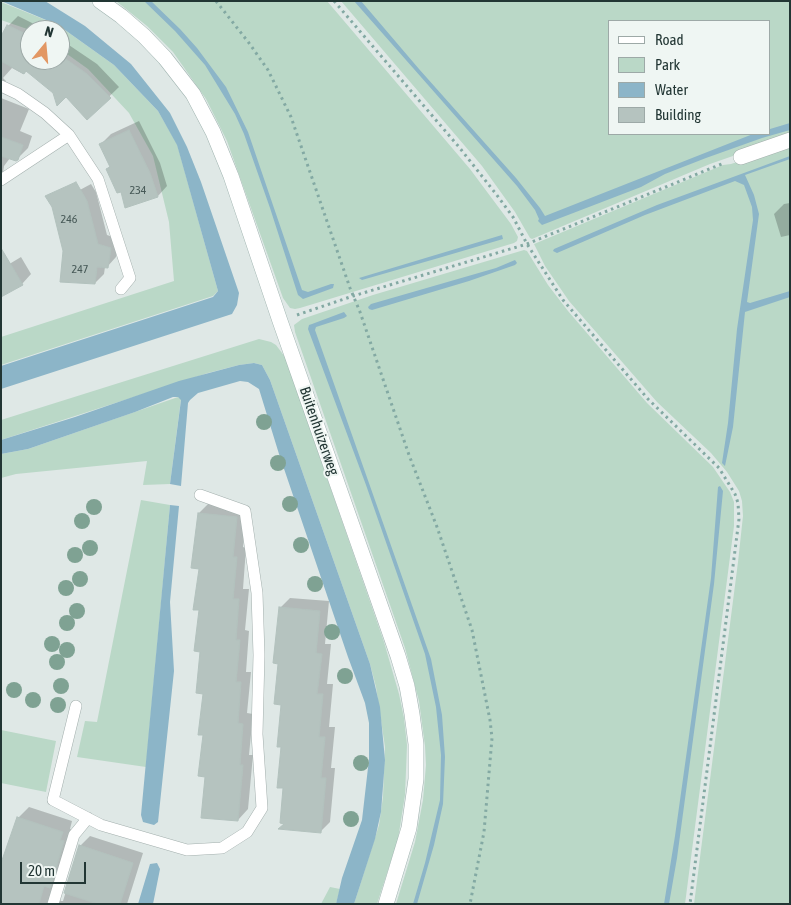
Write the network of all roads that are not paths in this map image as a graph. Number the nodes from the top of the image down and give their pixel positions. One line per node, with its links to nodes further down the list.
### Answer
1 (100, 1): 12 (street, Buitenhuizerweg)
2 (1, 86): 3 (lane)
3 (69, 135): 6 (lane); 7 (lane)
4 (790, 140): 5 (street)
5 (741, 157)
6 (1, 180)
7 (121, 289)
8 (200, 495): 10 (lane)
9 (76, 706): 10 (lane)
10 (88, 818): 11 (lane)
11 (53, 904)
12 (386, 904)

